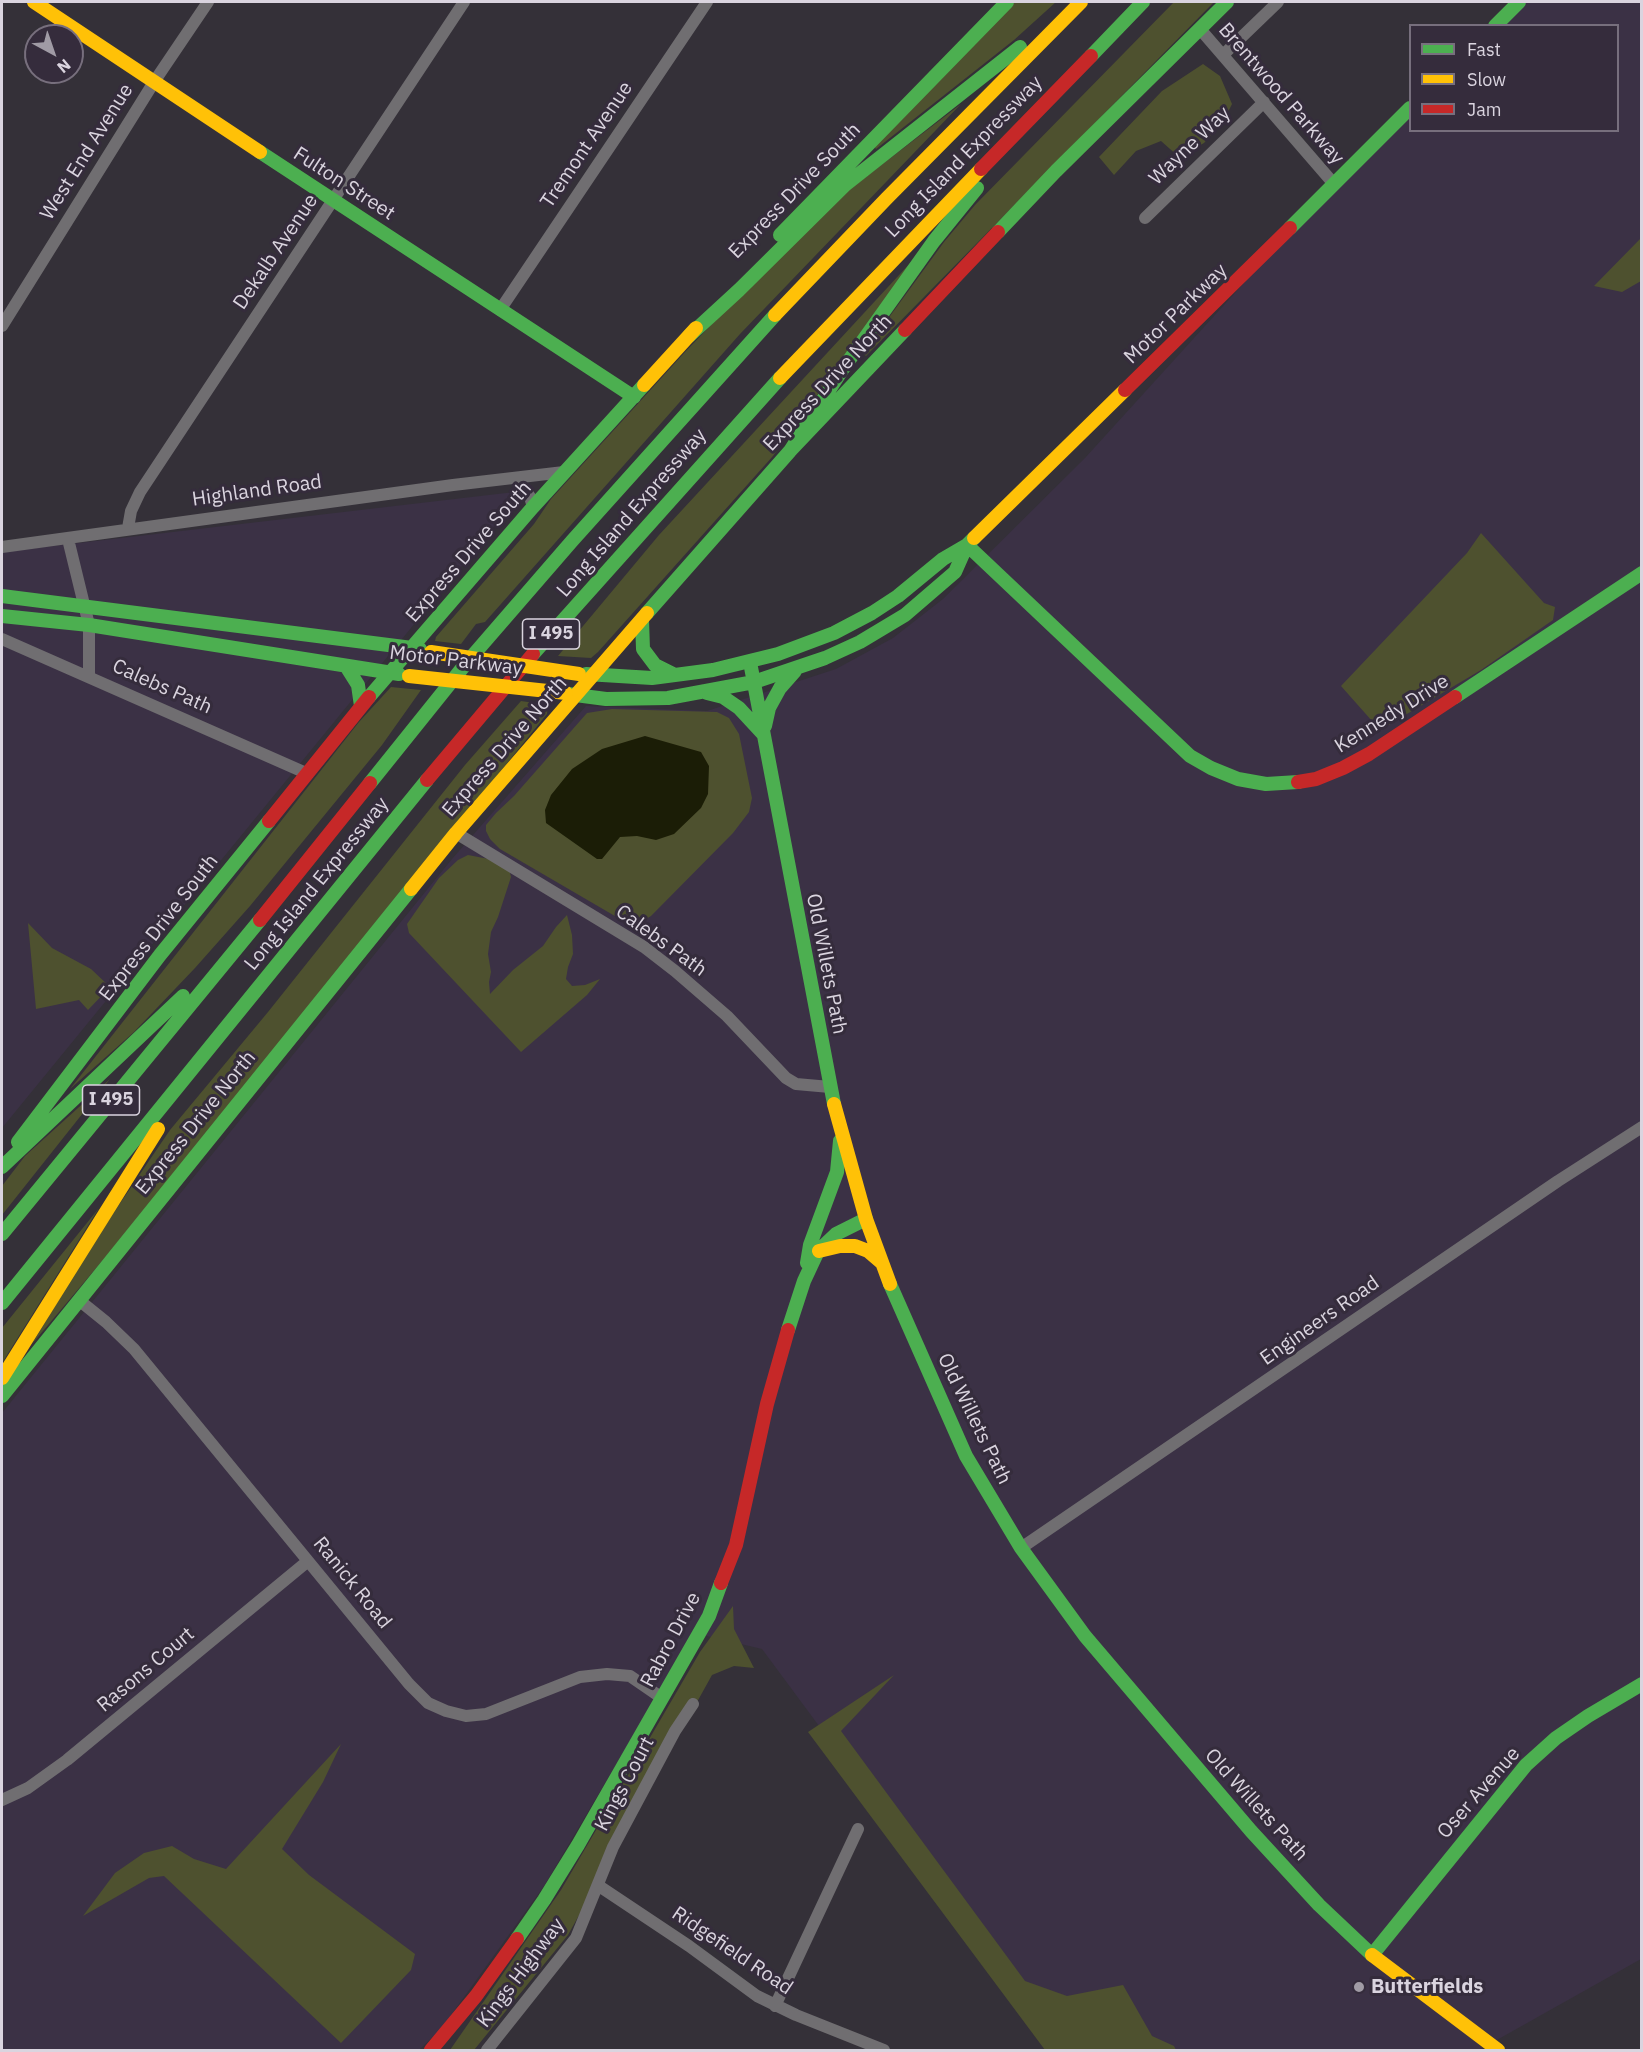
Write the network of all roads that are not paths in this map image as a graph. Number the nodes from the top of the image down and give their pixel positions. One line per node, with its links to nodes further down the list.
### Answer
1 (34, 2): 15 (main road, Fulton Street)
2 (208, 2): 15 (street, West End Avenue)
3 (464, 2): 19 (street, Dekalb Avenue)
4 (707, 2): 21 (street, Tremont Avenue)
5 (1007, 2): 23 (main road, Express Drive South)
6 (1072, 2): 23 (main road)
7 (1081, 2): 56 (main road, Long Island Expressway / I 495)
8 (1143, 2): 25 (main road); 55 (main road, Long Island Expressway / I 495)
9 (1227, 2): 13 (main road, Express Drive North)
10 (1278, 2): 14 (street)
11 (1519, 2): 12 (main road)
12 (1497, 24)
13 (1200, 29): 14 (street, Brentwood Parkway); 25 (main road, Express Drive North)
14 (1223, 55): 16 (street, Brentwood Parkway)
15 (154, 82): 19 (main road, Fulton Street); 22 (street, West End Avenue)
16 (1264, 102): 18 (street, Brentwood Parkway); 20 (street, Wayne Way)
17 (1409, 109): 18 (main road, Motor Parkway)
18 (1334, 184): 31 (main road, Motor Parkway)
19 (334, 200): 21 (main road, Fulton Street); 29 (street, Dekalb Avenue)
20 (1145, 218)
21 (500, 310): 24 (main road, Fulton Street)
22 (2, 326)
23 (689, 336): 24 (main road, Express Drive South)
24 (634, 397): 26 (main road, Express Drive South)
25 (790, 451): 37 (main road, Express Drive North)
26 (564, 472): 27 (street, Highland Road); 28 (main road, Express Drive South)
27 (517, 478): 28 (street); 29 (street, Highland Road)
28 (533, 507): 40 (main road, Express Drive South)
29 (128, 528): 30 (street, Highland Road)
30 (68, 539): 32 (street, Highland Road); 35 (street)
31 (967, 545): 33 (main road, Kennedy Drive); 41 (main road, Motor Parkway); 43 (main road, Motor Parkway)
32 (2, 547)
33 (1641, 573)
34 (2, 596): 35 (main road, Motor Parkway)
35 (84, 605): 38 (street); 40 (main road, Motor Parkway)
36 (2, 616): 38 (main road, Motor Parkway)
37 (642, 620): 45 (main road, Express Drive North); 46 (main road)
38 (89, 625): 42 (main road, Motor Parkway); 47 (street)
39 (2, 639): 47 (street, Calebs Path)
40 (413, 647): 44 (main road, Express Drive South); 45 (main road, Motor Parkway, bridge)
41 (750, 662): 46 (main road, Motor Parkway); 48 (main road, Old Willets Path)
42 (346, 666): 44 (main road, Motor Parkway); 51 (main road)
43 (799, 668): 48 (main road, Motor Parkway); 52 (main road)
44 (391, 673): 50 (main road, Motor Parkway, bridge); 51 (main road, Express Drive South)
45 (586, 674): 46 (main road, Motor Parkway); 50 (main road, Express Drive North)
46 (675, 675)
47 (89, 676): 53 (street, Calebs Path)
48 (754, 682): 49 (main road, Motor Parkway); 52 (main road, Old Willets Path)
49 (706, 692): 50 (main road, Motor Parkway); 52 (main road)
50 (571, 694): 54 (main road, Express Drive North)
51 (361, 706): 53 (main road, Express Drive South)
52 (764, 735): 57 (main road, Old Willets Path)
53 (306, 773): 60 (main road, Express Drive South)
54 (456, 833): 57 (street, Calebs Path); 66 (main road, Express Drive North)
55 (292, 946): 67 (main road, Long Island Expressway / I 495); 68 (main road)
56 (221, 966): 60 (main road); 62 (main road, Long Island Expressway / I 495)
57 (830, 1087): 59 (main road, Old Willets Path)
58 (1641, 1126): 70 (street, Engineers Road)
59 (841, 1134): 61 (main road, Old Willets Path); 65 (main road)
60 (2, 1166)
61 (866, 1219): 63 (main road, Rabro Drive); 64 (main road, Old Willets Path)
62 (2, 1234)
63 (818, 1251): 64 (main road); 65 (main road, Rabro Drive)
64 (882, 1263): 70 (main road, Old Willets Path)
65 (804, 1281): 73 (main road, Rabro Drive)
66 (80, 1301): 69 (main road, Express Drive North); 71 (street, Ranick Road)
67 (2, 1303)
68 (2, 1378)
69 (2, 1396)
70 (1021, 1548): 78 (main road, Old Willets Path)
71 (308, 1561): 73 (street, Ranick Road); 75 (street, Rasons Court)
72 (1641, 1684): 78 (main road, Oser Avenue)
73 (662, 1698): 80 (main road, Rabro Drive)
74 (693, 1704): 77 (street, Kings Court)
75 (2, 1800)
76 (858, 1829): 79 (street)
77 (599, 1886): 79 (street, Ridgefield Road); 81 (street, Kings Highway)
78 (1372, 1955): 83 (main road, Old Willets Path)
79 (775, 2006): 82 (street, Ridgefield Road)
80 (431, 2050)
81 (487, 2050)
82 (884, 2050)
83 (1498, 2050)

